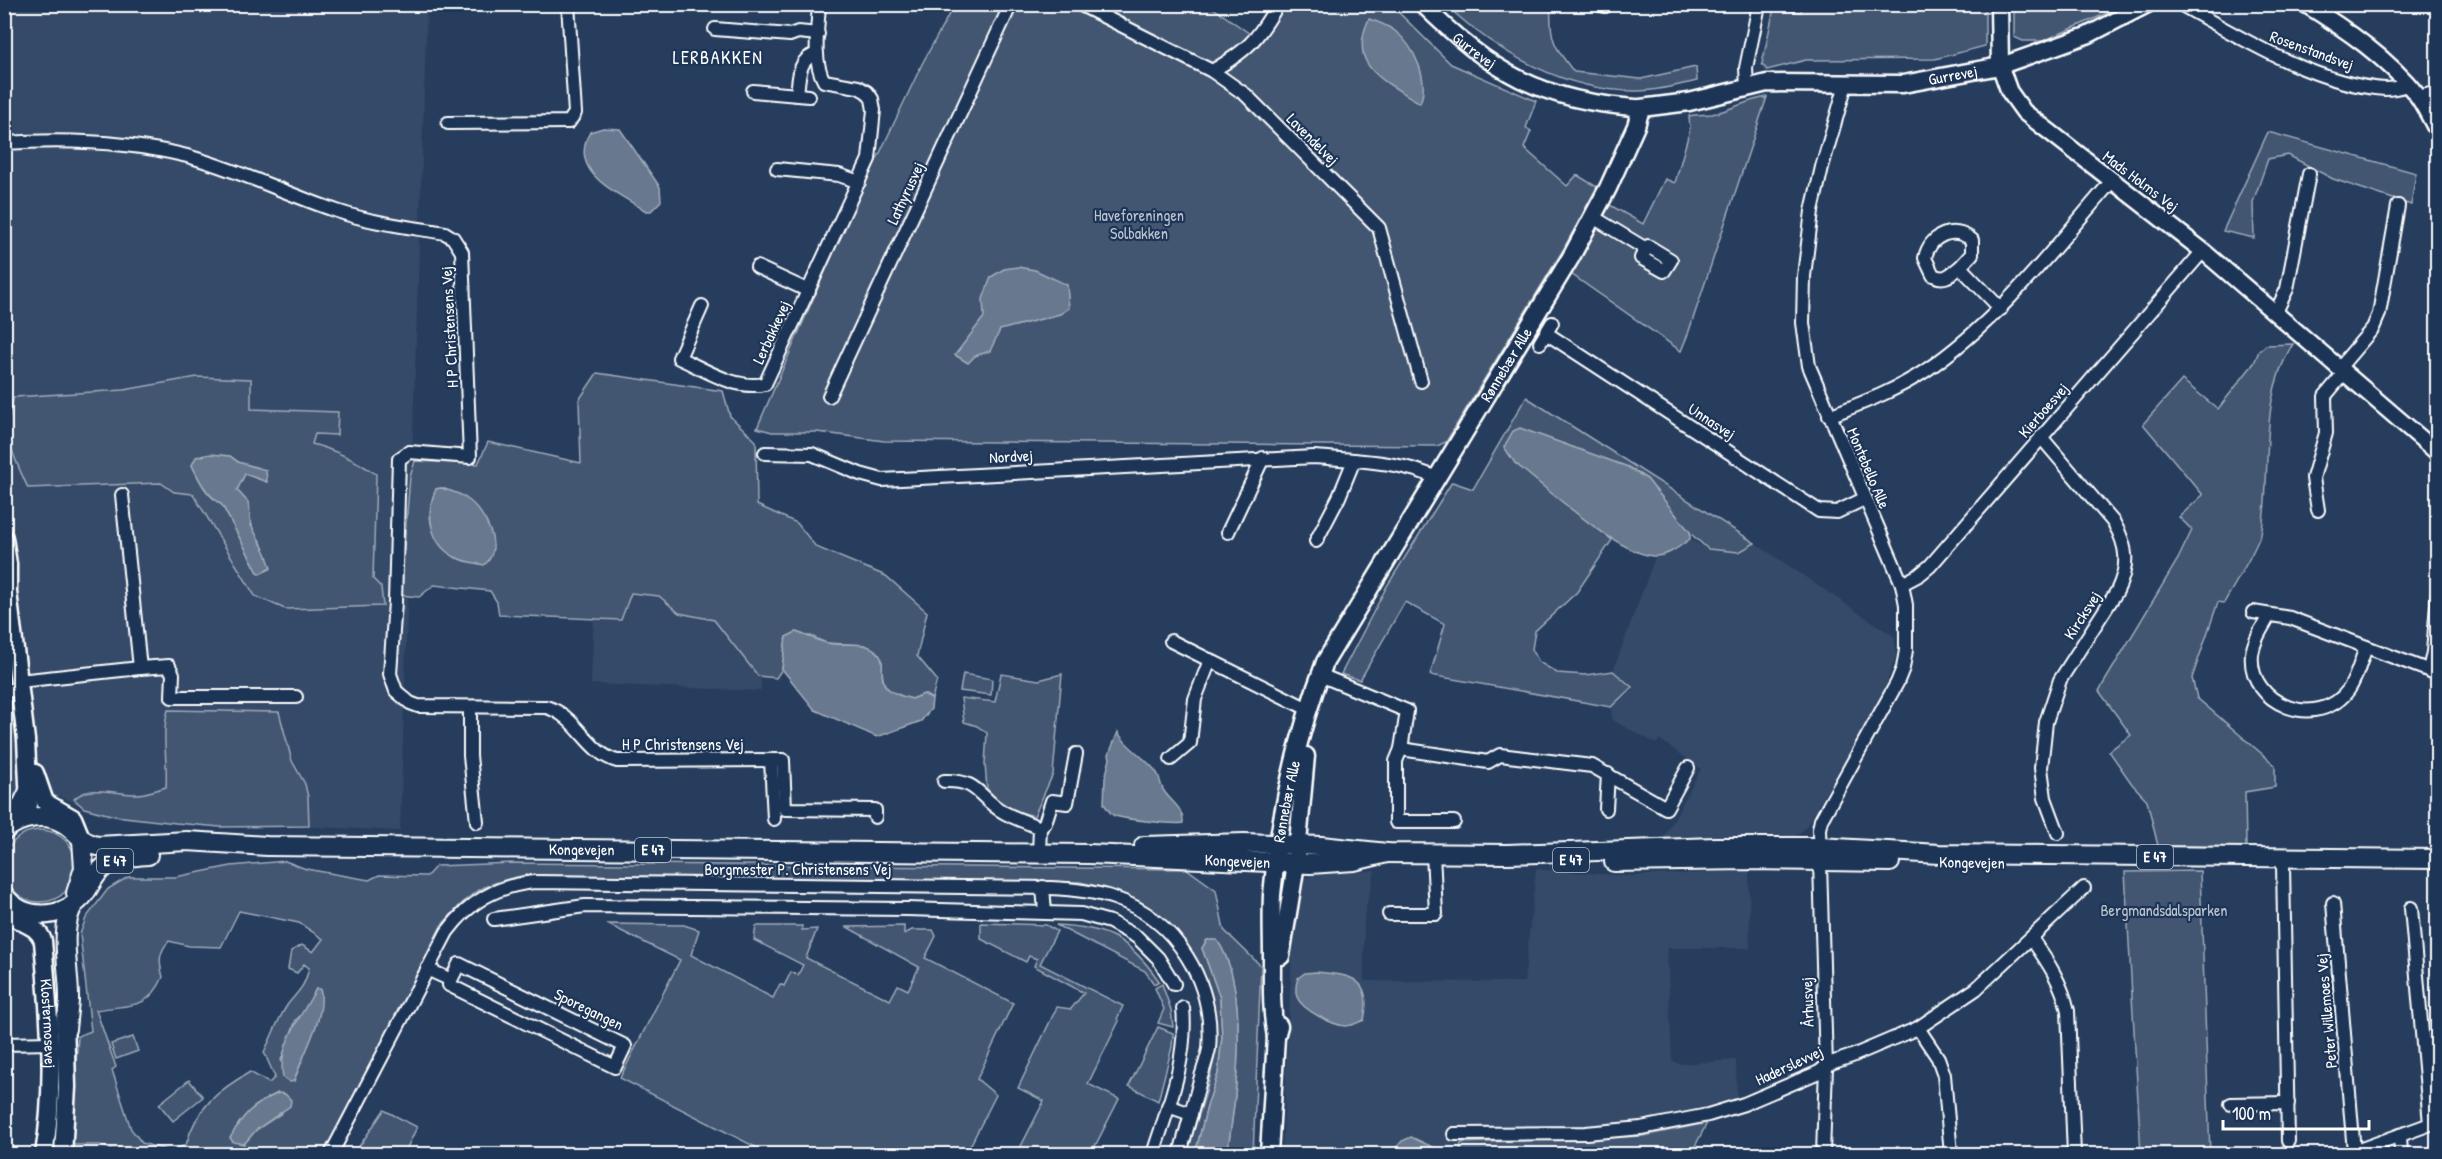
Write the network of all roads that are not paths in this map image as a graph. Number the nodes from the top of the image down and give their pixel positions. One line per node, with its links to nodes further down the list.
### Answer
1 (568, 4): 26 (street)
2 (819, 4): 16 (street, Lerbakkevej)
3 (1011, 4): 46 (street, Lathyrusvej)
4 (1079, 4): 19 (street, Lavendelvej)
5 (1278, 4): 19 (street)
6 (1422, 4): 25 (street, Gurrevej)
7 (1598, 4): 8 (street)
8 (1609, 4)
9 (1753, 4): 21 (street)
10 (1999, 4): 18 (main road)
11 (2148, 4): 18 (street, Gurrevej)
12 (2180, 4): 23 (street, Rosenstandsvej)
13 (2333, 4): 14 (street)
14 (2311, 9): 23 (street)
15 (715, 29): 16 (street)
16 (818, 34): 17 (street, Lerbakkevej)
17 (817, 54): 22 (street); 31 (street, Lerbakkevej)
18 (2000, 66): 20 (main road, Gurrevej); 32 (street, Mads Holms Vej)
19 (1212, 71): 45 (street, Lavendelvej)
20 (1846, 84): 21 (main road, Gurrevej); 47 (street, Montebello Alle)
21 (1747, 87): 25 (main road, Gurrevej)
22 (753, 91)
23 (2413, 91): 24 (street, Rosenstandsvej); 27 (street)
24 (2438, 92)
25 (1641, 108): 34 (main road, Rønnebær Alle)
26 (448, 123)
27 (2438, 132)
28 (4, 143): 73 (street, H P Christensens Vej)
29 (777, 169): 31 (street)
30 (2309, 174): 42 (street)
31 (860, 182): 39 (street, Lerbakkevej)
32 (2111, 182): 36 (street, Mads Holms Vej); 41 (street)
33 (2398, 206): 44 (street)
34 (1593, 217): 35 (street); 53 (main road, Rønnebær Alle)
35 (1646, 249)
36 (2203, 251): 42 (street, Mads Holms Vej); 48 (street, Kierboesvej)
37 (757, 267): 39 (street, Lerbakkevej)
38 (1960, 267): 41 (street)
39 (809, 291): 40 (street, Lerbakkevej)
40 (702, 306)
41 (2001, 309): 47 (street)
42 (2275, 314): 44 (street, Mads Holms Vej)
43 (1546, 333): 55 (street, Unnasvej)
44 (2341, 370): 50 (street, Mads Holms Vej); 56 (street)
45 (1421, 381)
46 (829, 396)
47 (1829, 416): 55 (street, Montebello Alle)
48 (2041, 437): 60 (street, Kierboesvej); 92 (street, Kircksvej)
49 (765, 453): 51 (street, Nordvej)
50 (2438, 453)
51 (1263, 458): 52 (street, Nordvej); 57 (street)
52 (1353, 460): 53 (street, Nordvej); 59 (street)
53 (1438, 479): 70 (main road, Rønnebær Alle)
54 (122, 495): 68 (street)
55 (1864, 499): 60 (street, Montebello Alle)
56 (2318, 510)
57 (1228, 532)
58 (4, 538): 61 (main road)
59 (1316, 541)
60 (1902, 584): 99 (street, Montebello Alle)
61 (6, 592): 71 (main road)
62 (2438, 592): 69 (street)
63 (2253, 612): 64 (street)
64 (2269, 616): 66 (street); 66 (street)
65 (1171, 641): 67 (street)
66 (2366, 647): 69 (street)
67 (1210, 660): 74 (street); 78 (street)
68 (140, 668): 71 (street); 72 (street)
69 (2433, 672)
70 (1324, 677): 74 (main road, Rønnebær Alle); 76 (street); 100 (main road, Rønnebær Alle)
71 (15, 687): 75 (main road)
72 (296, 698)
73 (470, 707): 79 (street, H P Christensens Vej); 88 (street)
74 (1308, 709): 100 (main road, Rønnebær Alle)
75 (26, 740): 83 (main road); 86 (main road)
76 (1401, 749): 81 (street); 89 (street)
77 (1076, 754): 91 (street)
78 (1171, 759)
79 (771, 760): 85 (street); 87 (street)
80 (1688, 768): 81 (street)
81 (1608, 774): 84 (street)
82 (944, 781): 91 (street)
83 (28, 793): 90 (main road)
84 (1606, 809)
85 (875, 817)
86 (73, 818): 93 (main road); 95 (main road)
87 (774, 819)
88 (477, 822)
89 (1454, 822)
90 (14, 824): 93 (main road, E 47); 94 (main road)
91 (1040, 828): 96 (street)
92 (2058, 833)
93 (82, 840): 95 (main road, Kongevejen / E 47); 111 (main road, E 47)
94 (4, 843)
95 (267, 846): 96 (main road, Kongevejen / E 47); 111 (main road, Kongevejen / E 47)
96 (1040, 853): 97 (main road, Kongevejen / E 47)
97 (1089, 854): 100 (main road, Kongevejen / E 47); 100 (main road, Kongevejen / E 47)
98 (1433, 854): 99 (main road, Kongevejen / E 47); 100 (main road, Kongevejen / E 47); 115 (street)
99 (1819, 854): 102 (main road, Kongevejen / E 47); 127 (street, Århusvej)
100 (1289, 855): 124 (main road, Rønnebær Alle); 124 (main road, Rønnebær Alle)
101 (2438, 859): 102 (main road, Kongevejen / E 47)
102 (2285, 861): 103 (main road, Kongevejen / E 47); 128 (street)
103 (2438, 866)
104 (587, 883): 105 (street, Borgmester P. Christensens Vej); 110 (street); 118 (street, Borgmester P. Christensens Vej)
105 (805, 885): 106 (street, Borgmester P. Christensens Vej); 112 (street)
106 (1043, 887): 114 (street); 131 (street, Borgmester P. Christensens Vej)
107 (2084, 888): 117 (street, Haderslevvej)
108 (2333, 903): 136 (street, Peter Willemoes Vej)
109 (5, 906): 111 (main road); 125 (main road, Klostermosevej)
110 (585, 906): 112 (street); 116 (street)
111 (67, 908): 123 (main road)
112 (806, 908): 114 (street)
113 (2411, 908): 132 (street)
114 (1045, 912): 120 (street)
115 (1389, 914)
116 (494, 919)
117 (2031, 938): 122 (street, Haderslevvej); 145 (street)
118 (428, 969): 119 (street, Sporegangen); 139 (street, Borgmester P. Christensens Vej)
119 (451, 980): 119 (street, Sporegangen)
120 (1174, 984)
121 (1182, 1008): 130 (street)
122 (1918, 1028): 127 (street, Haderslevvej); 144 (street)
123 (66, 1029): 138 (main road, Klostermosevej)
124 (1276, 1037): 142 (main road, Rønnebær Alle)
125 (51, 1043): 126 (street); 137 (main road, Klostermosevej)
126 (4, 1044)
127 (1826, 1066): 133 (street, Haderslevvej); 143 (street, Århusvej)
128 (2288, 1103): 129 (street); 135 (street)
129 (2231, 1104)
130 (1168, 1106): 131 (street); 140 (street)
131 (1191, 1114): 141 (street, Borgmester P. Christensens Vej)
132 (2434, 1122): 134 (street)
133 (1454, 1134)
134 (2400, 1135): 136 (street); 146 (street)
135 (2288, 1141)
136 (2350, 1153)
137 (44, 1155)
138 (63, 1155)
139 (332, 1155)
140 (1153, 1155)
141 (1180, 1155)
142 (1269, 1155)
143 (1822, 1155)
144 (1951, 1155)
145 (2074, 1155)
146 (2401, 1155)

